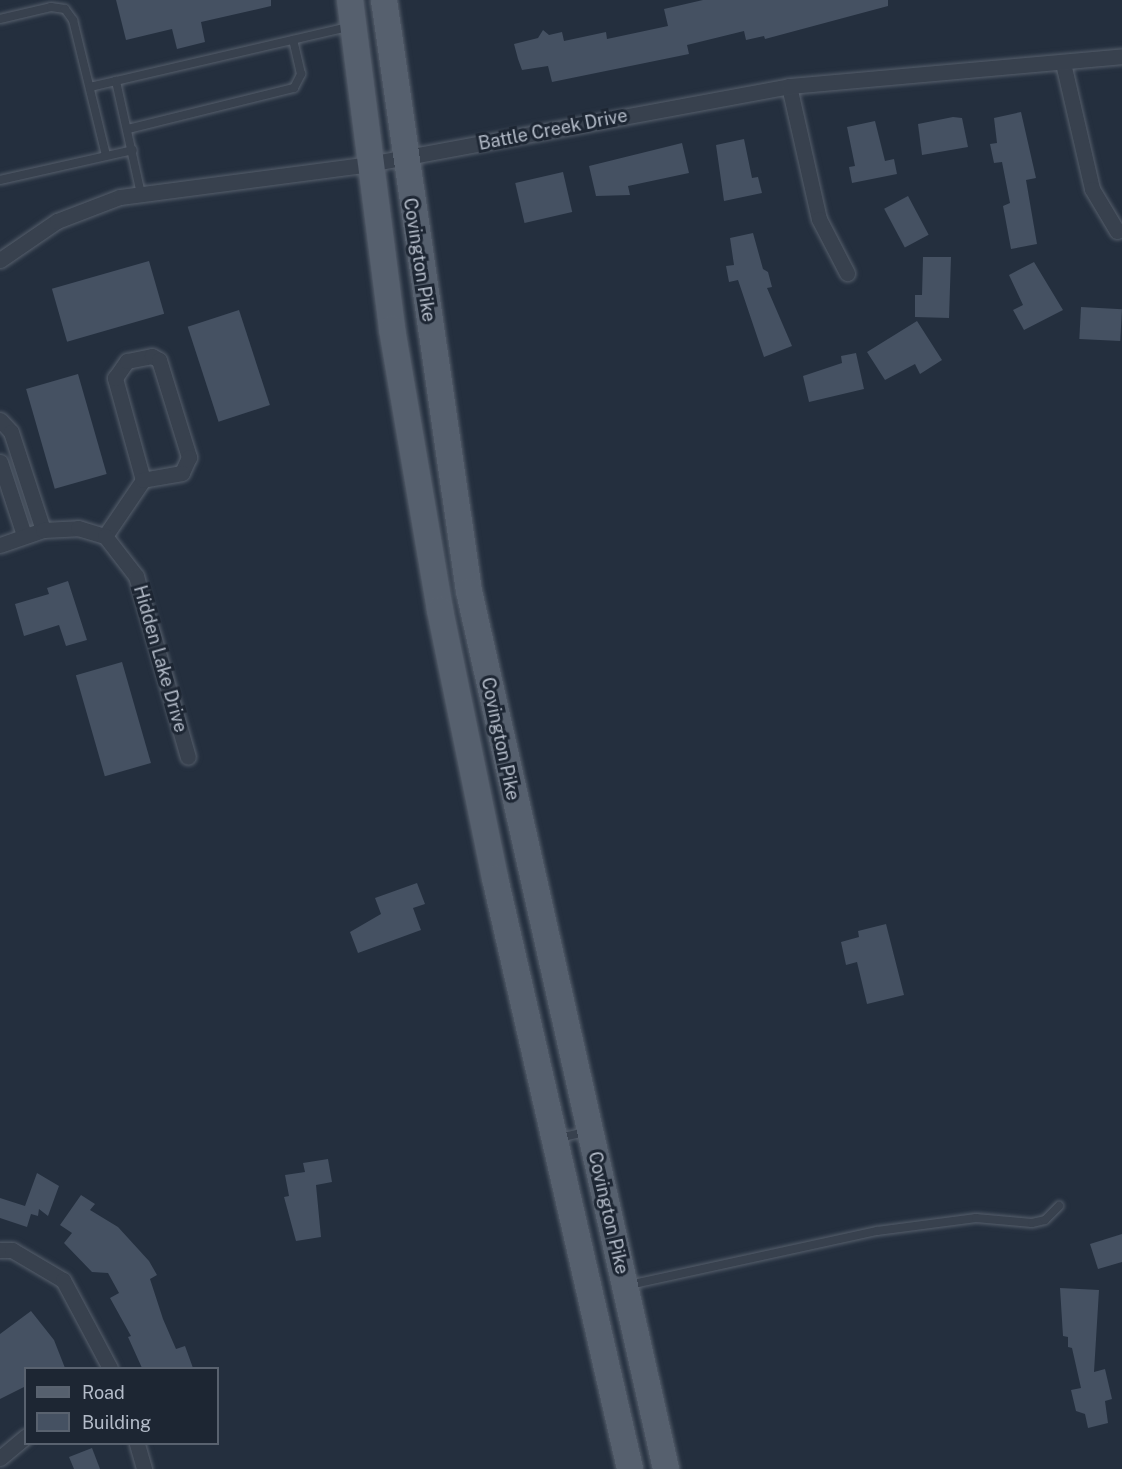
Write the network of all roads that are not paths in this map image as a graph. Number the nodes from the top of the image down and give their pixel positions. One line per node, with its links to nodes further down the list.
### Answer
1 (350, 0): 4 (main road, Covington Pike)
2 (384, 0): 14 (main road, Covington Pike)
3 (0, 19): 10 (lane)
4 (353, 26): 5 (lane); 15 (main road, Covington Pike)
5 (293, 40): 8 (lane); 11 (lane)
6 (1122, 56): 7 (street, Battle Creek Drive)
7 (1063, 63): 9 (street, Battle Creek Drive); 18 (street)
8 (116, 81): 10 (lane); 11 (lane)
9 (789, 86): 14 (street, Battle Creek Drive); 20 (street)
10 (90, 87): 13 (lane)
11 (128, 129): 12 (lane)
12 (133, 150): 13 (lane); 17 (lane)
13 (106, 155): 16 (lane)
14 (404, 158): 15 (street, Battle Creek Drive); 28 (main road, Covington Pike)
15 (369, 164): 17 (street, Battle Creek Drive); 28 (main road, Covington Pike)
16 (0, 180)
17 (141, 194): 19 (street, Battle Creek Drive)
18 (1117, 231)
19 (0, 261)
20 (847, 273)
21 (0, 420): 24 (street)
22 (0, 462): 25 (street)
23 (142, 480): 23 (street); 26 (street)
24 (43, 531): 25 (street); 26 (street)
25 (24, 535): 27 (street)
26 (105, 536): 29 (street, Hidden Lake Drive)
27 (0, 545)
28 (467, 663): 30 (main road, Covington Pike); 31 (main road, Covington Pike)
29 (188, 757)
30 (589, 1131): 31 (lane); 34 (main road, Covington Pike)
31 (555, 1139): 40 (main road, Covington Pike)
32 (1059, 1206): 34 (lane)
33 (6, 1250): 35 (street)
34 (624, 1286): 41 (main road, Covington Pike)
35 (109, 1367)
36 (24, 1438): 38 (street)
37 (138, 1445): 39 (street)
38 (0, 1458)
39 (144, 1469)
40 (630, 1469)
41 (666, 1469)

